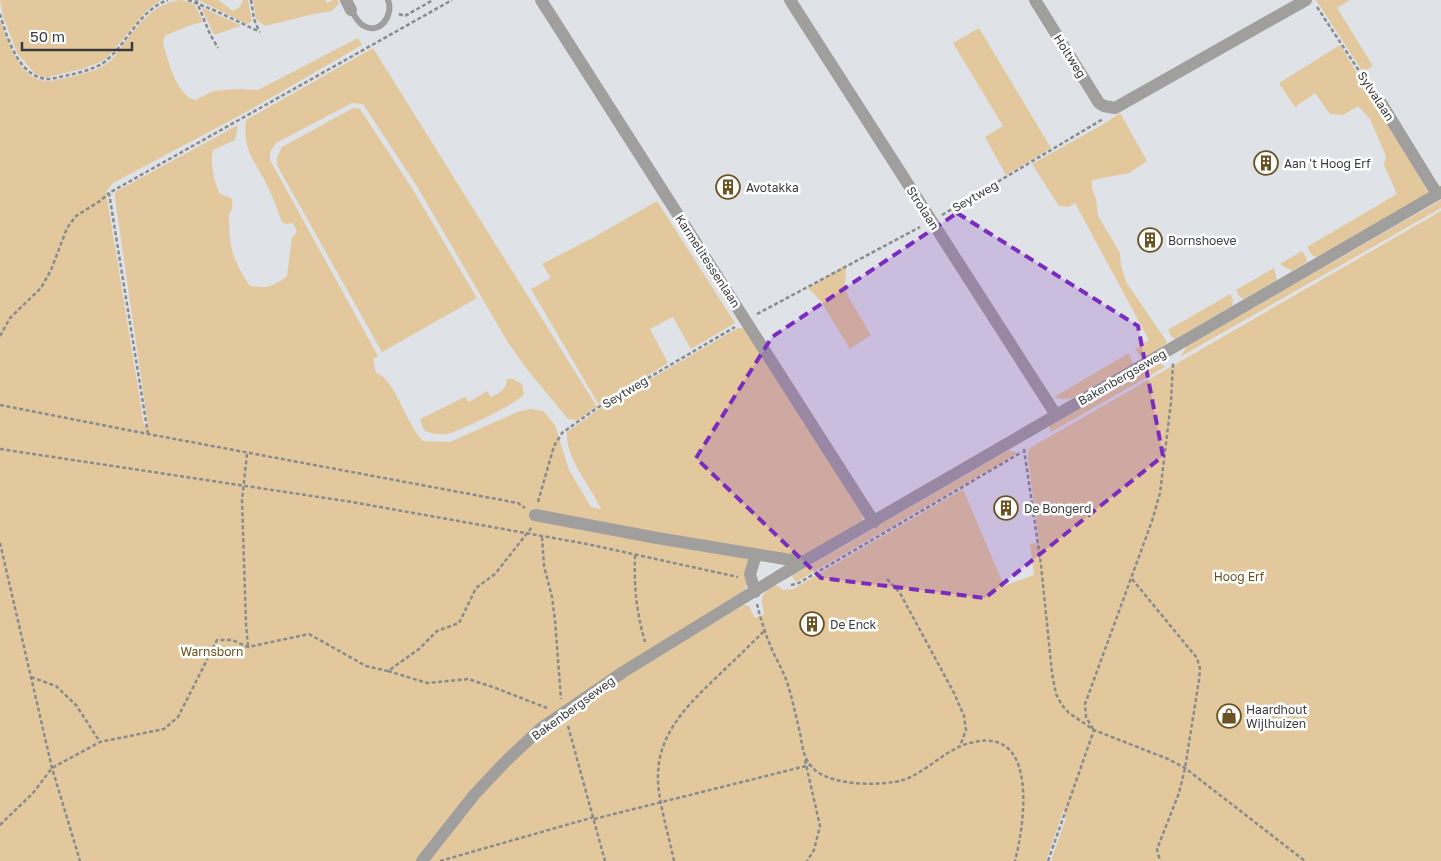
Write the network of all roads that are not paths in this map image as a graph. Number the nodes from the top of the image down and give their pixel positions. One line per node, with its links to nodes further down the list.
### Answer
1 (388, 0): 6 (lane)
2 (541, 0): 11 (street, Karmelitessenlaan)
3 (790, 0): 9 (street, Strolaan)
4 (1035, 0): 5 (street, Holtweg)
5 (1310, 0)
6 (349, 5)
7 (1381, 103): 8 (street, Sylvalaan)
8 (1439, 193): 9 (street, Bakenbergseweg)
9 (1056, 415): 11 (street, Bakenbergseweg)
10 (535, 514): 12 (street)
11 (874, 522): 13 (street, Bakenbergseweg)
12 (756, 554): 13 (street); 14 (street)
13 (804, 562): 14 (street, Bakenbergseweg)
14 (753, 586): 15 (street, Bakenbergseweg)
15 (422, 861)

